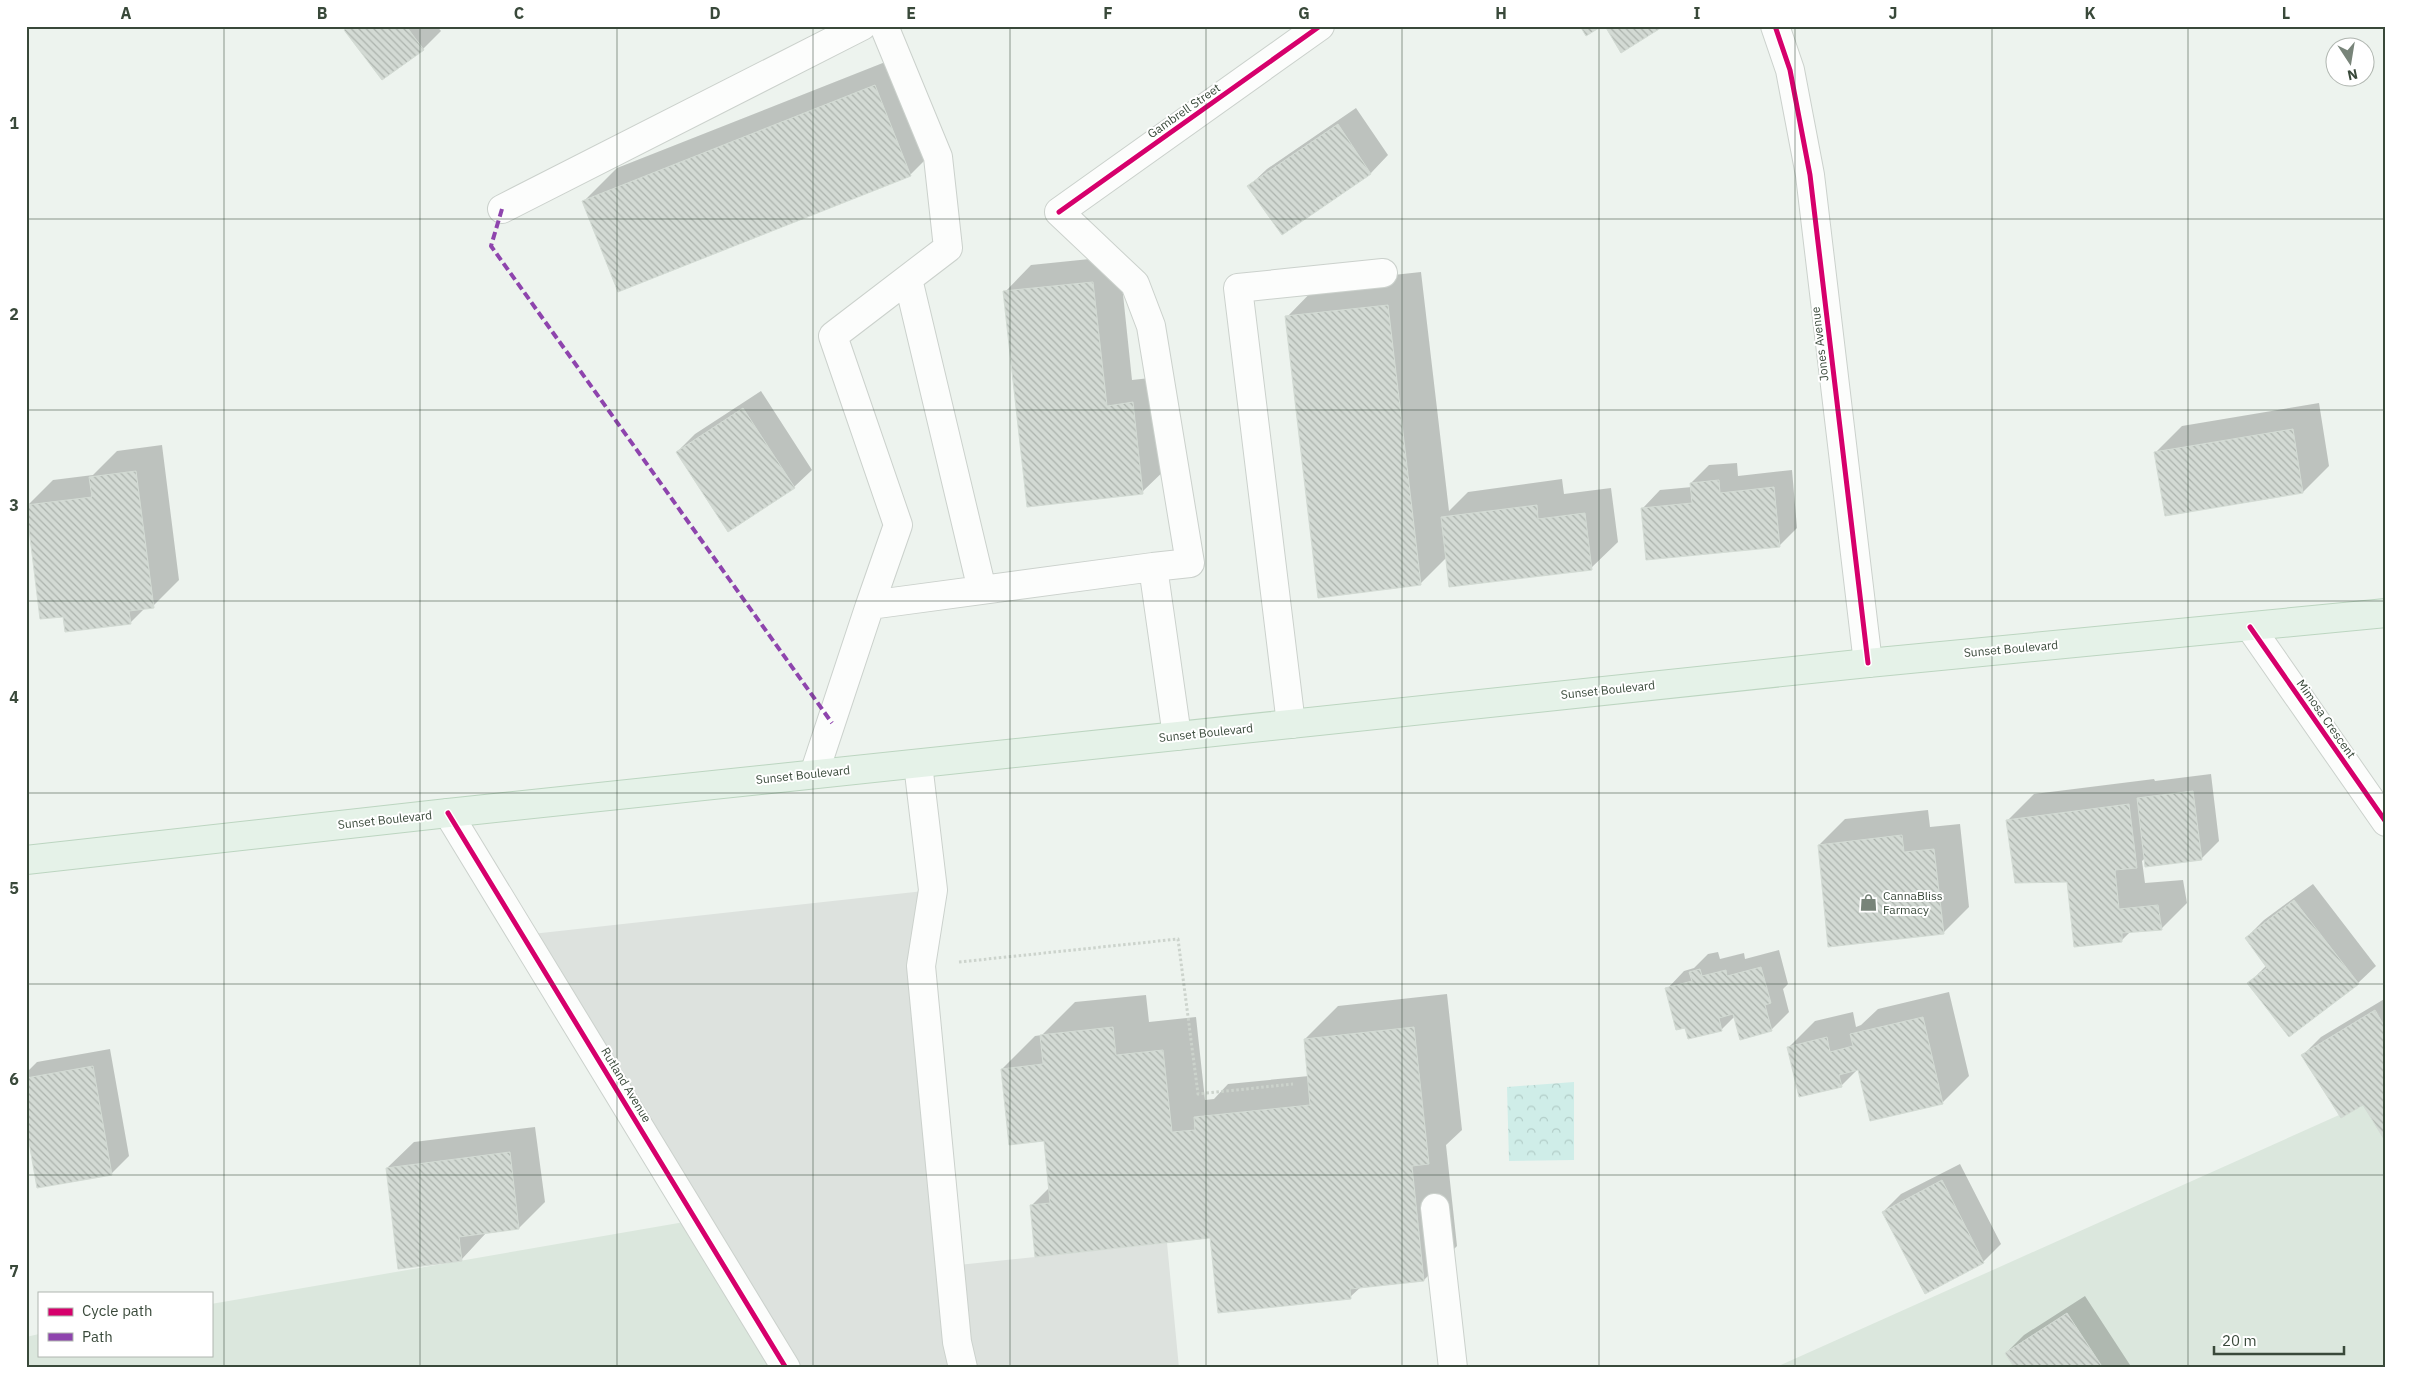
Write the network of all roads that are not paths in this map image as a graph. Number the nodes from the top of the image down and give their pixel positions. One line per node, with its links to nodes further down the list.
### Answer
1 (862, 26): 5 (street)
2 (884, 26): 7 (street)
3 (1320, 26): 8 (street, Gambrell Street)
4 (1775, 26): 13 (street, Jones Avenue)
5 (502, 209)
6 (1383, 274): 14 (street)
7 (908, 279): 9 (street); 10 (street)
8 (1153, 567): 9 (street); 15 (street)
9 (982, 590): 10 (street)
10 (870, 605): 17 (street)
11 (2386, 613): 12 (main road, Sunset Boulevard)
12 (2250, 627): 13 (main road, Sunset Boulevard); 19 (street, Mimosa Crescent)
13 (1868, 663): 14 (main road, Sunset Boulevard)
14 (1291, 724): 15 (main road, Sunset Boulevard)
15 (1177, 736): 16 (main road, Sunset Boulevard)
16 (918, 764): 17 (main road, Sunset Boulevard); 23 (street)
17 (814, 774): 18 (main road, Sunset Boulevard)
18 (448, 813): 20 (main road, Sunset Boulevard); 22 (street, Rutland Avenue)
19 (2386, 822)
20 (26, 860)
21 (1435, 1208): 24 (street)
22 (786, 1368)
23 (963, 1368)
24 (1453, 1368)

